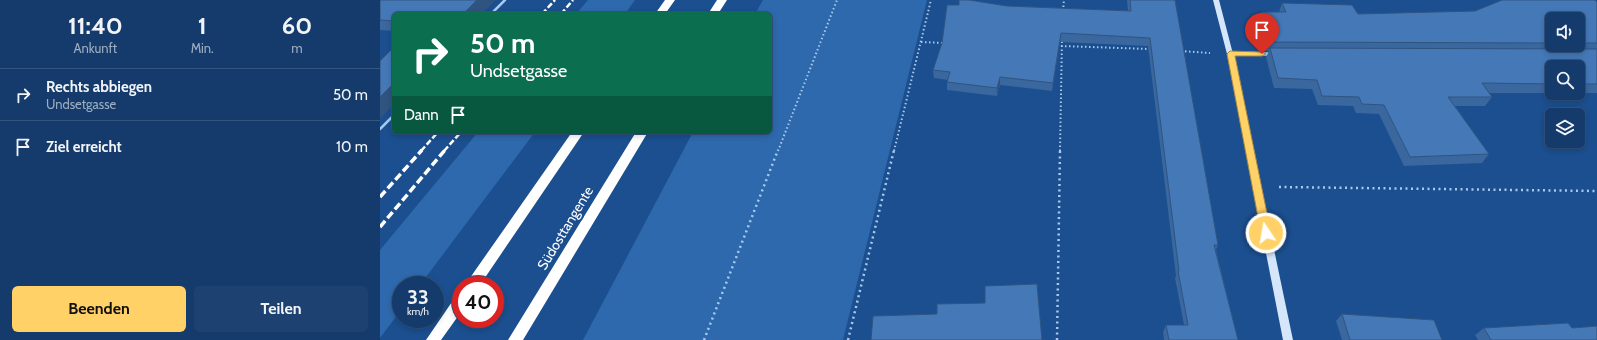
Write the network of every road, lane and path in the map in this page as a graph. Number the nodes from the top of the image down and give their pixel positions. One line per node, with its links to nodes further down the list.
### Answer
1 (505, 0): 8 (lane)
2 (670, 0): 9 (highway)
3 (722, 0): 10 (highway)
4 (837, 0): 31 (path)
5 (931, 0): 13 (path)
6 (1064, 0): 11 (path)
7 (1216, 0): 19 (street)
8 (493, 12)
9 (661, 12)
10 (714, 12)
11 (1063, 15)
12 (1063, 31): 16 (path)
13 (921, 42): 14 (path); 32 (path)
14 (944, 43)
15 (1054, 46): 16 (path)
16 (1062, 46): 17 (path); 33 (path)
17 (1149, 49)
18 (1180, 51): 19 (path)
19 (1230, 54): 20 (street); 25 (street)
20 (1278, 54)
21 (392, 117): 22 (lane)
22 (380, 130)
23 (577, 134): 27 (highway)
24 (641, 134): 30 (highway, Südosttangente)
25 (1257, 187): 26 (path); 34 (street)
26 (1597, 191)
27 (478, 276)
28 (452, 313): 29 (highway)
29 (433, 340)
30 (515, 340)
31 (704, 340)
32 (848, 340)
33 (1057, 340)
34 (1288, 340)

